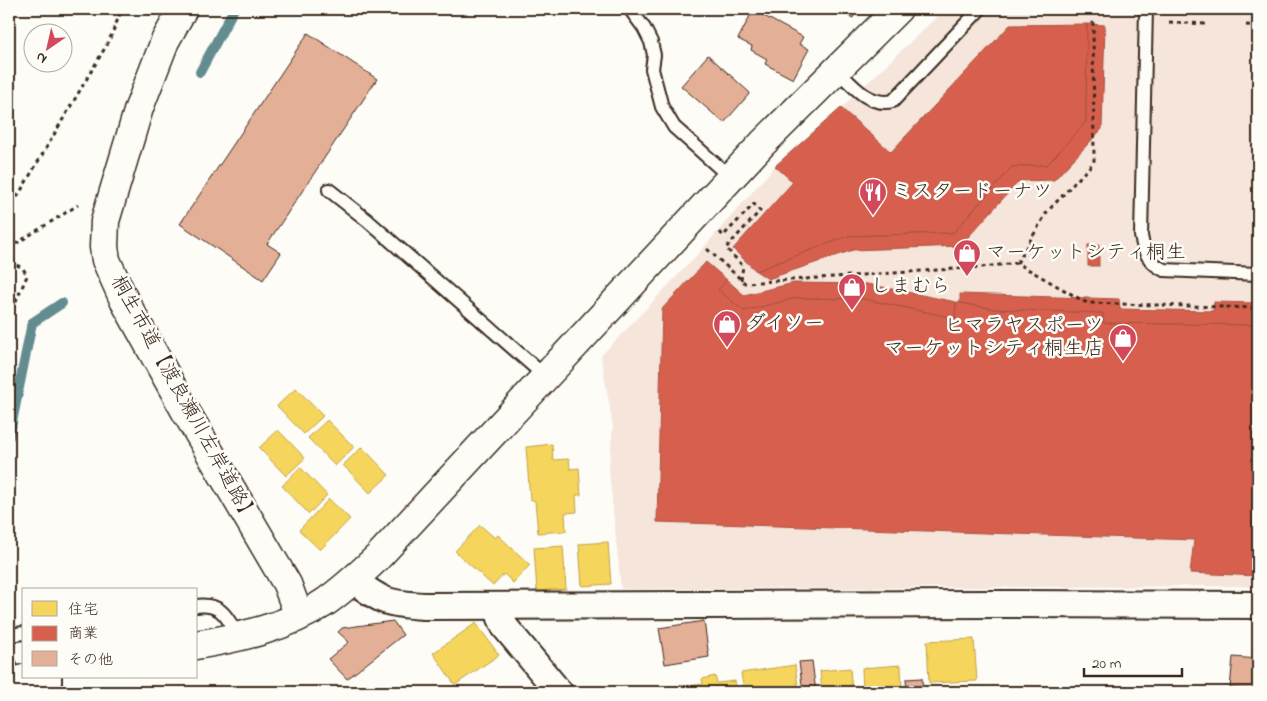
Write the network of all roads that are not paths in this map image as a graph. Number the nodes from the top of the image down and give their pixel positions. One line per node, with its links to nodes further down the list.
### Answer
1 (183, 9): 15 (street, 桐生市道【渡良瀬川左岸道路】)
2 (630, 9): 7 (lane)
3 (898, 9): 6 (street)
4 (980, 9): 6 (lane)
5 (1146, 9): 9 (lane)
6 (836, 69): 7 (street)
7 (731, 178): 10 (street)
8 (329, 190): 10 (lane)
9 (1258, 274)
10 (547, 378): 11 (street)
11 (354, 580): 14 (street); 15 (street)
12 (1258, 605): 14 (street)
13 (198, 606): 18 (lane)
14 (499, 606): 22 (street)
15 (299, 616): 18 (street)
16 (22, 633): 17 (lane)
17 (9, 635)
18 (238, 636): 19 (street)
19 (198, 645)
20 (48, 678): 21 (street)
21 (48, 692)
22 (560, 692)

